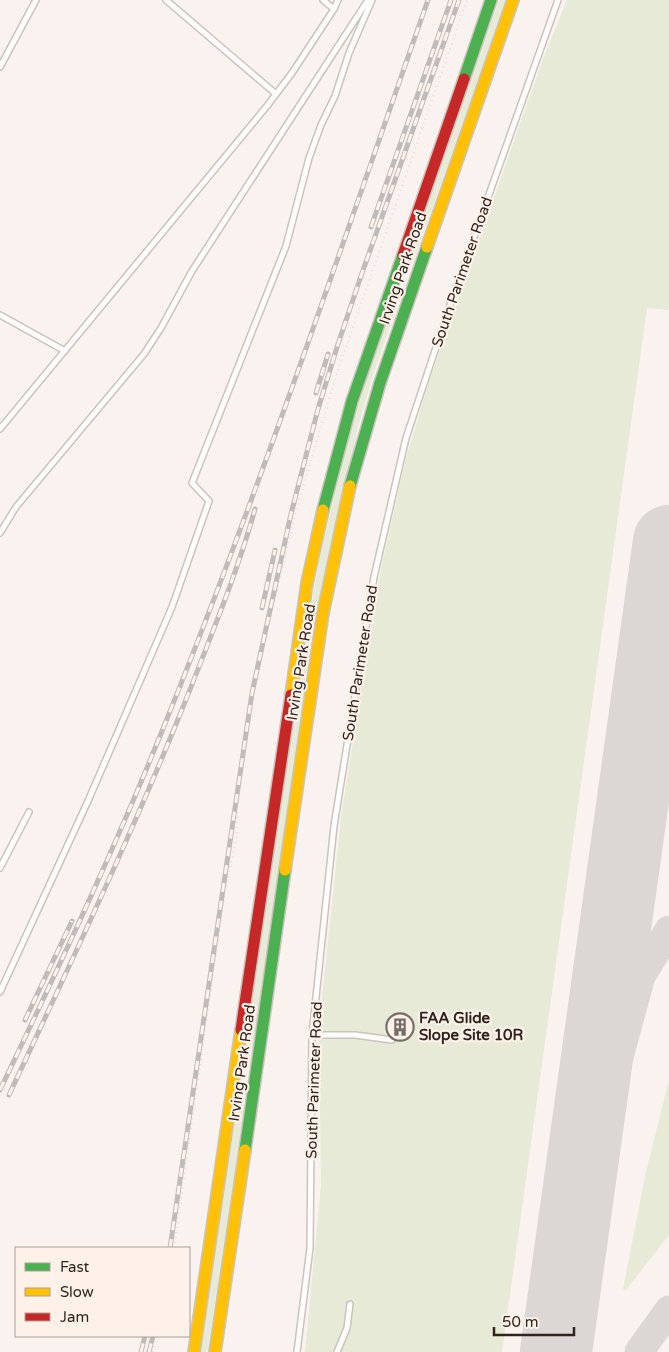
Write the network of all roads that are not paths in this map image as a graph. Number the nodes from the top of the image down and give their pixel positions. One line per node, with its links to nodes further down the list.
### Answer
1 (36, 0): 10 (lane)
2 (166, 0): 11 (lane)
3 (323, 0): 9 (lane)
4 (338, 0): 9 (lane)
5 (370, 0): 15 (lane); 18 (lane)
6 (492, 0): 21 (main road, Irving Park Road)
7 (513, 0): 22 (main road, Irving Park Road)
8 (558, 0): 19 (lane, South Parimeter Road)
9 (334, 9): 11 (lane)
10 (0, 67)
11 (276, 94): 13 (lane)
12 (0, 316): 13 (lane)
13 (65, 351): 14 (lane)
14 (0, 428)
15 (0, 533)
16 (29, 812): 17 (lane)
17 (0, 868)
18 (0, 992)
19 (312, 1035): 20 (lane); 26 (lane, South Parimeter Road)
20 (392, 1040)
21 (234, 1086): 22 (lane); 24 (main road, Irving Park Road)
22 (254, 1089): 25 (main road, Irving Park Road)
23 (350, 1304): 27 (lane)
24 (194, 1352)
25 (215, 1352)
26 (297, 1352)
27 (337, 1352)

